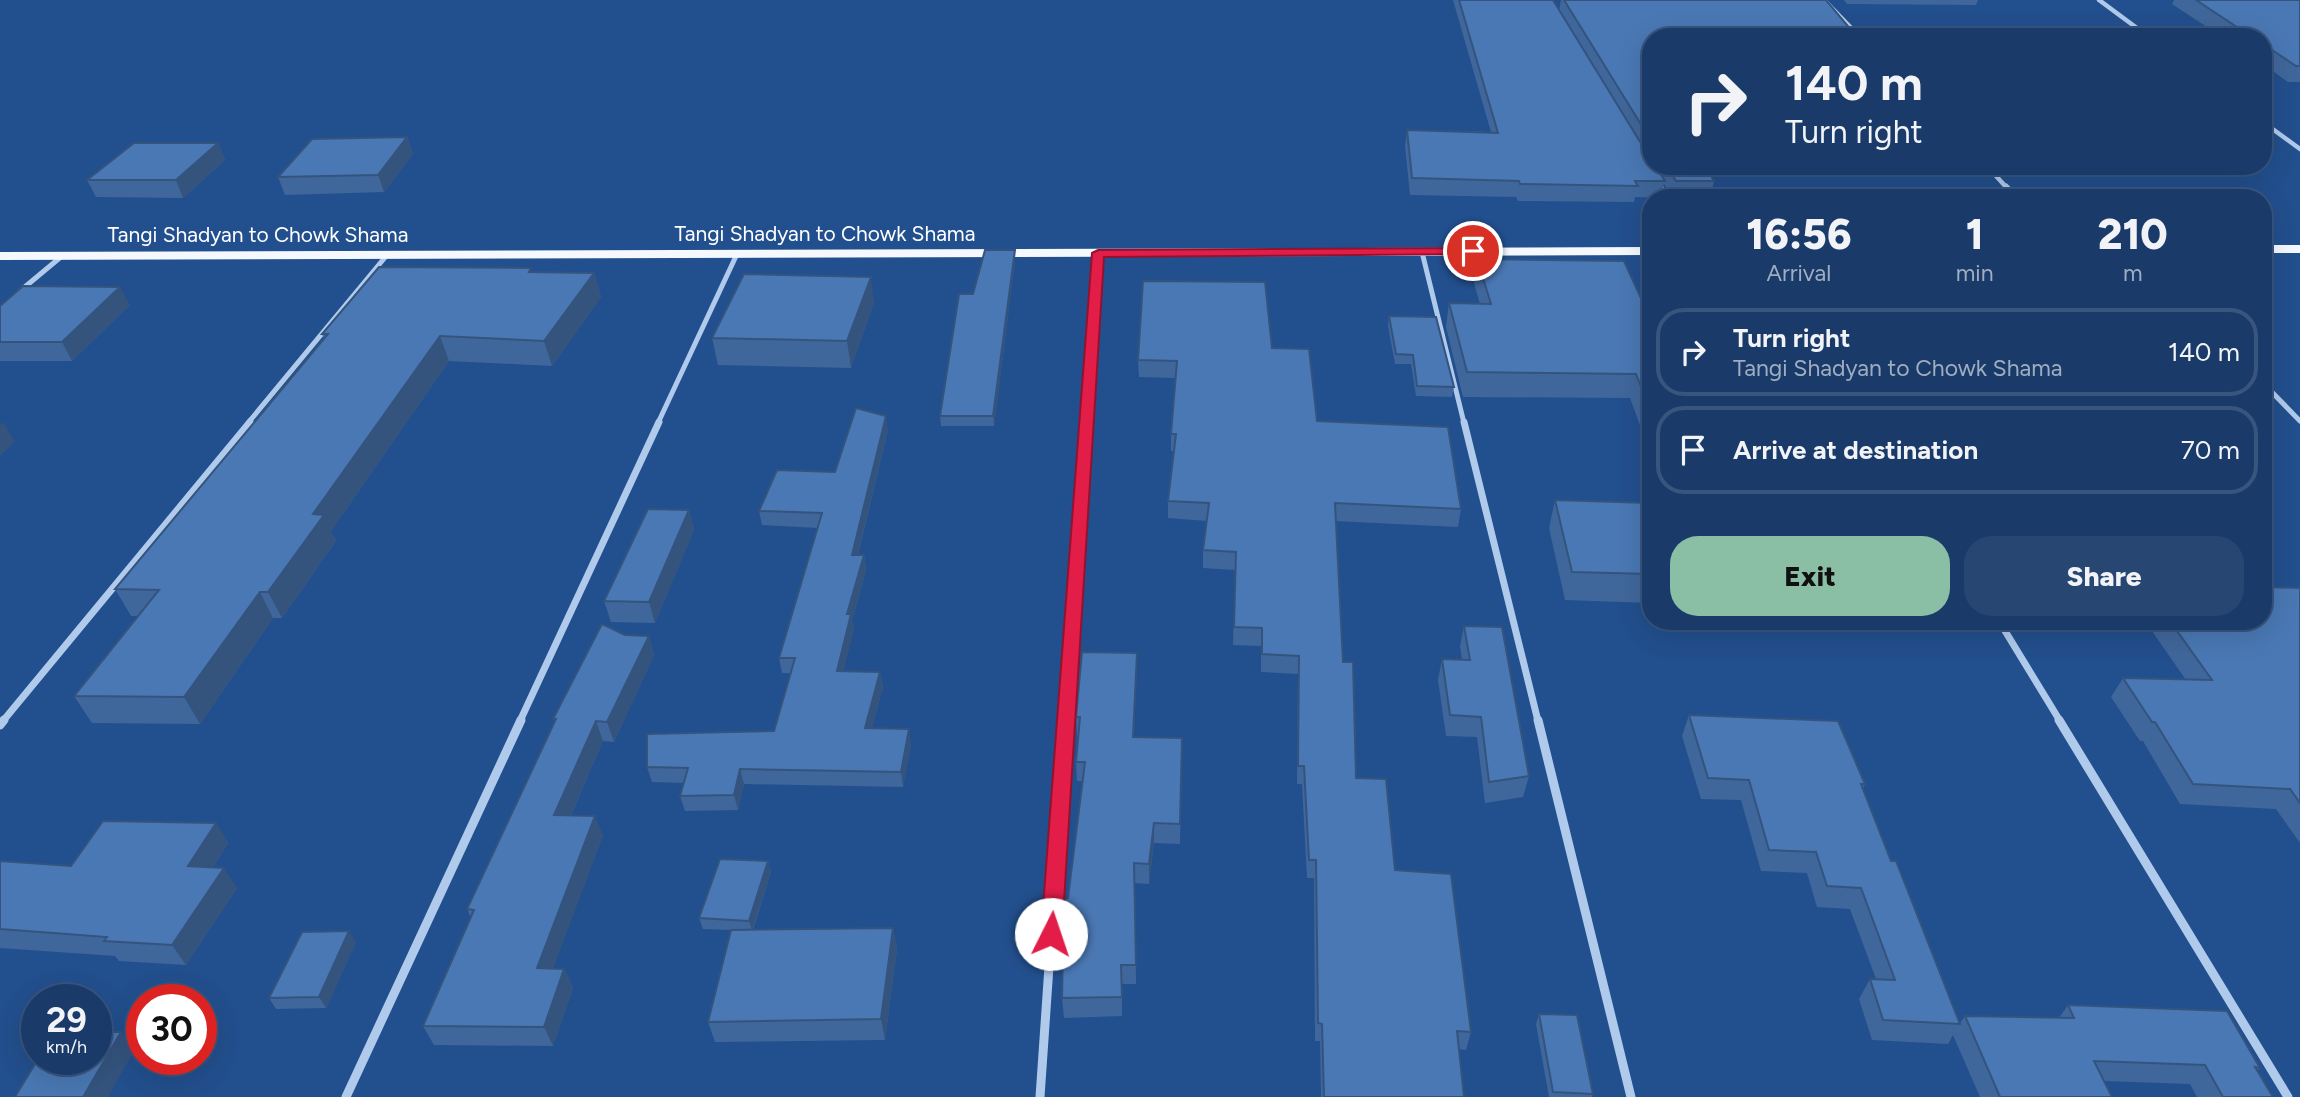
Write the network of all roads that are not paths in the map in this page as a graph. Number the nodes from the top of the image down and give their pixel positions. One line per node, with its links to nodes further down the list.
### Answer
1 (1824, 0): 3 (street)
2 (2099, 0): 4 (street)
3 (1851, 28)
4 (2137, 28)
5 (2272, 129): 6 (street)
6 (2300, 149)
7 (1995, 175): 10 (street)
8 (1657, 181): 9 (street)
9 (1662, 189)
10 (2008, 189)
11 (2272, 249): 12 (main road)
12 (2300, 249)
13 (1422, 251): 14 (main road, Tangi Shadyan to Chowk Shama); 15 (main road, Tangi Shadyan to Chowk Shama); 27 (street)
14 (1642, 251)
15 (1098, 253): 16 (main road, Tangi Shadyan to Chowk Shama); 26 (street)
16 (737, 254): 17 (main road, Tangi Shadyan to Chowk Shama); 25 (street)
17 (387, 255): 19 (main road, Tangi Shadyan to Chowk Shama); 24 (street)
18 (0, 256): 19 (main road, Tangi Shadyan to Chowk Shama)
19 (62, 256): 20 (street)
20 (10, 300)
21 (2272, 392): 22 (street)
22 (2300, 421)
23 (2004, 630): 28 (street)
24 (0, 725)
25 (346, 1097)
26 (1040, 1097)
27 (1631, 1097)
28 (2288, 1097)

